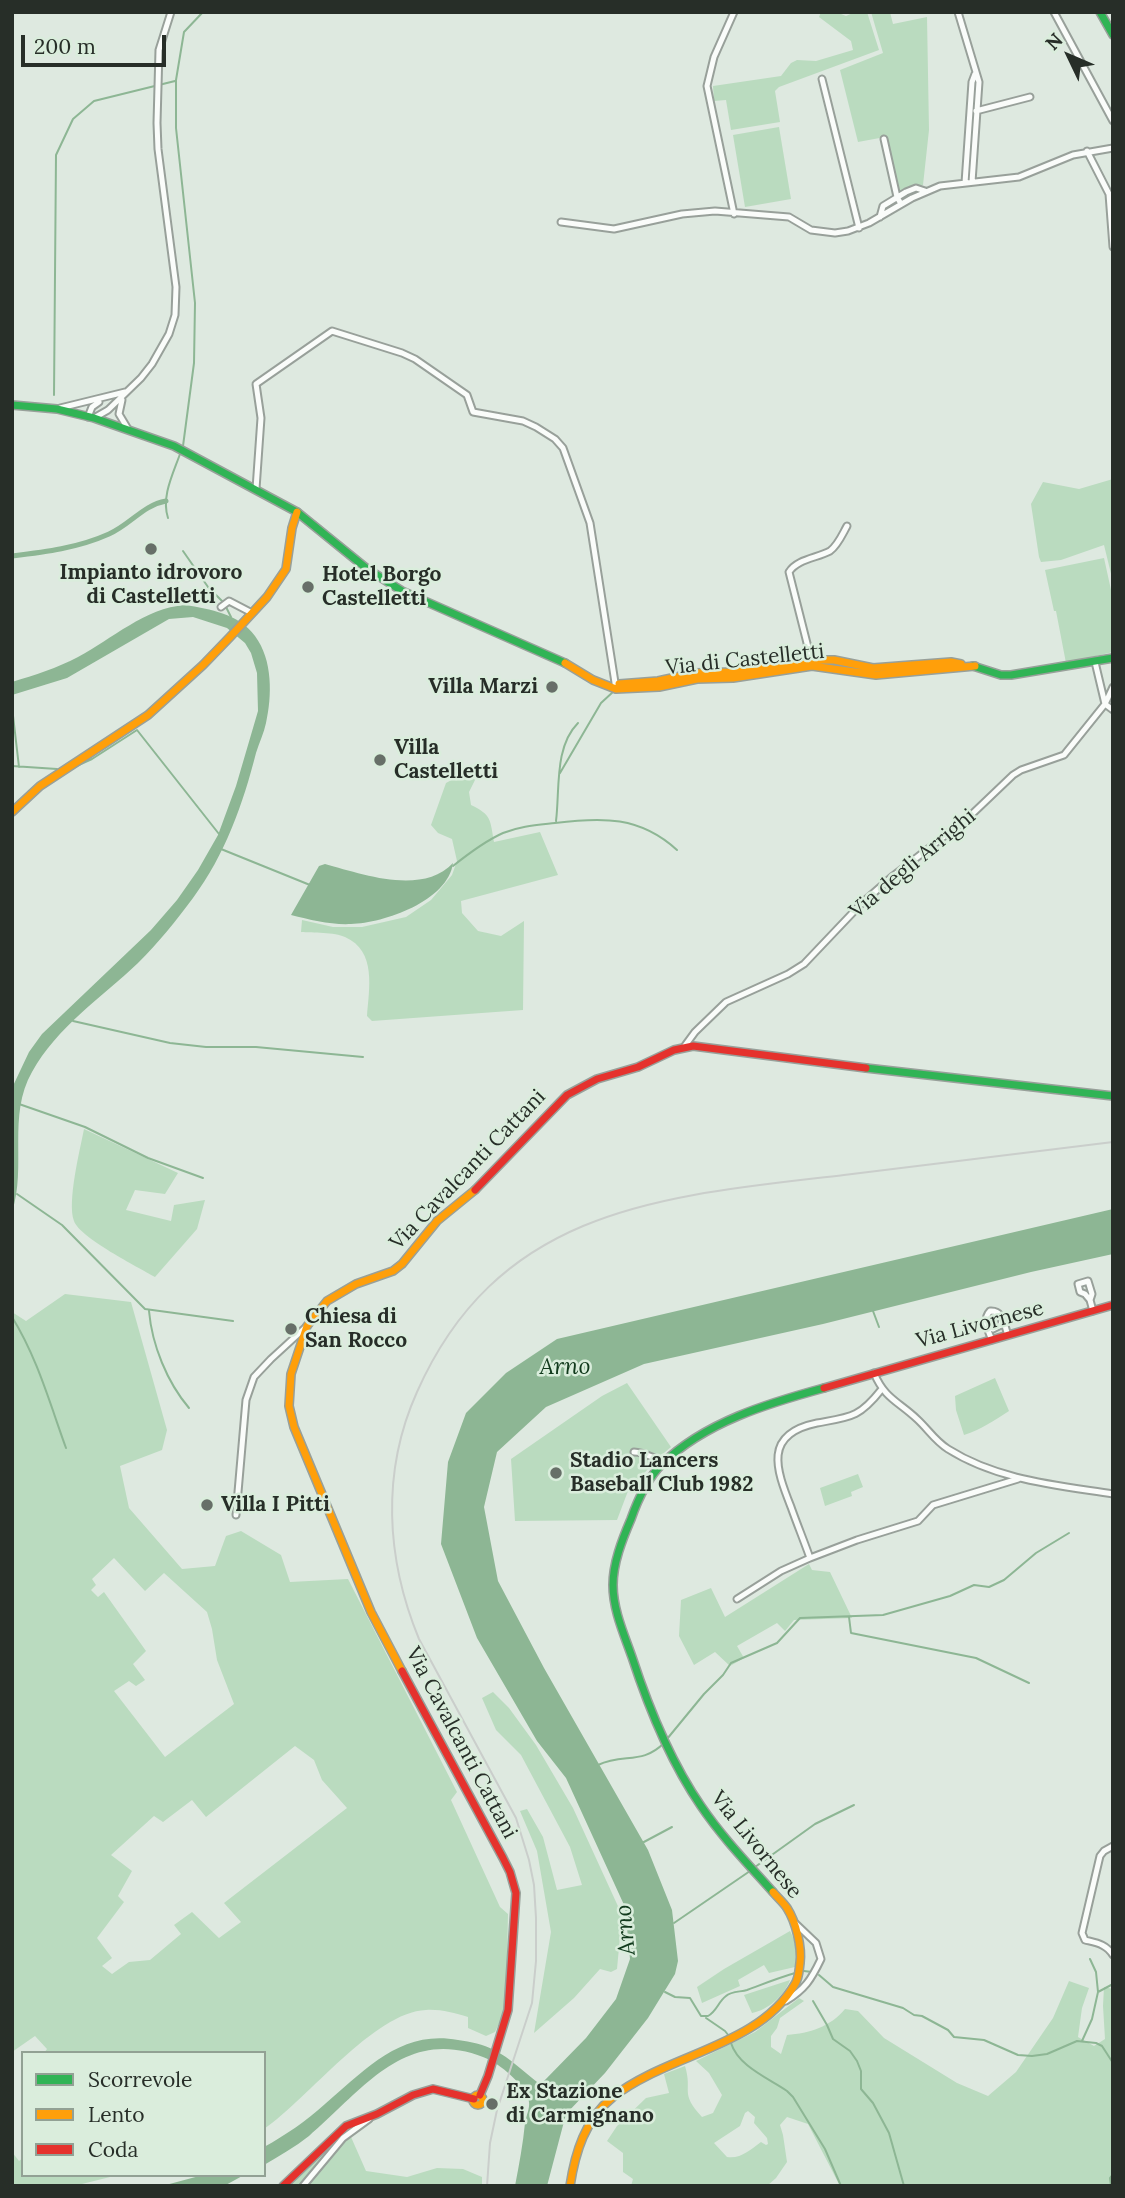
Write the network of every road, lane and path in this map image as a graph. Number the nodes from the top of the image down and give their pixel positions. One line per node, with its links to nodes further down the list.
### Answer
1 (171, 12): 23 (street)
2 (734, 12): 18 (street)
3 (958, 12): 9 (street)
4 (1054, 12): 10 (street)
5 (1100, 12): 6 (main road)
6 (1113, 35)
7 (822, 79): 21 (street)
8 (1030, 97): 9 (street)
9 (973, 111): 14 (street)
10 (1113, 121)
11 (884, 139): 16 (street)
12 (1113, 148): 13 (street)
13 (1087, 152): 14 (street); 22 (street)
14 (969, 182): 15 (street)
15 (925, 192): 16 (street); 17 (street)
16 (897, 197): 17 (street); 19 (street)
17 (901, 204): 19 (street)
18 (734, 214): 20 (street); 21 (street)
19 (880, 217): 21 (street)
20 (561, 222)
21 (859, 228)
22 (1113, 247)
23 (128, 391): 24 (street); 27 (street); 28 (street)
24 (105, 398): 26 (street); 27 (street)
25 (12, 405): 26 (main road, Via di Castelletti)
26 (57, 409): 27 (main road, Via di Castelletti)
27 (91, 417): 28 (main road, Via di Castelletti)
28 (128, 429): 29 (main road, Via di Castelletti)
29 (256, 489): 30 (main road, Via di Castelletti); 37 (street)
30 (297, 512): 33 (main road); 37 (main road, Via di Castelletti)
31 (847, 527): 36 (street)
32 (221, 607): 33 (street)
33 (250, 615): 41 (main road)
34 (1113, 658): 35 (main road, Via di Castelletti)
35 (1095, 662): 36 (main road, Via di Castelletti); 39 (street)
36 (812, 663): 37 (main road, Via di Castelletti)
37 (616, 687)
38 (1113, 687): 39 (street, Via degli Arrighi)
39 (1105, 704): 40 (street); 42 (street, Via degli Arrighi)
40 (1113, 710)
41 (12, 812)
42 (684, 1047): 43 (main road, Via Cavalcanti Cattani); 49 (main road, Via Cavalcanti Cattani)
43 (1113, 1096)
44 (1090, 1300): 46 (street)
45 (1113, 1305): 46 (main road, Via Livornese)
46 (1093, 1311): 50 (main road, Via Livornese)
47 (1001, 1317): 48 (street); 48 (street); 50 (street)
48 (986, 1323): 51 (street)
49 (307, 1326): 60 (street); 67 (main road, Via Cavalcanti Cattani)
50 (1008, 1335): 51 (main road, Via Livornese)
51 (992, 1340): 52 (main road, Via Livornese)
52 (874, 1372): 53 (street); 56 (main road, Via Livornese)
53 (881, 1390): 58 (street); 61 (street)
54 (634, 1452): 55 (street)
55 (651, 1458): 56 (street); 57 (street)
56 (665, 1462): 57 (main road, Via Livornese)
57 (655, 1472): 64 (main road, Via Livornese)
58 (1018, 1479): 59 (street); 61 (street)
59 (1113, 1494)
60 (236, 1515)
61 (810, 1558): 62 (street)
62 (737, 1599)
63 (1113, 1846): 65 (street)
64 (795, 1923): 66 (main road, Via Livornese); 66 (street)
65 (1113, 1955)
66 (783, 2002): 70 (main road, Via Livornese)
67 (377, 2114): 68 (main road); 69 (street)
68 (283, 2186)
69 (303, 2186)
70 (570, 2186)

